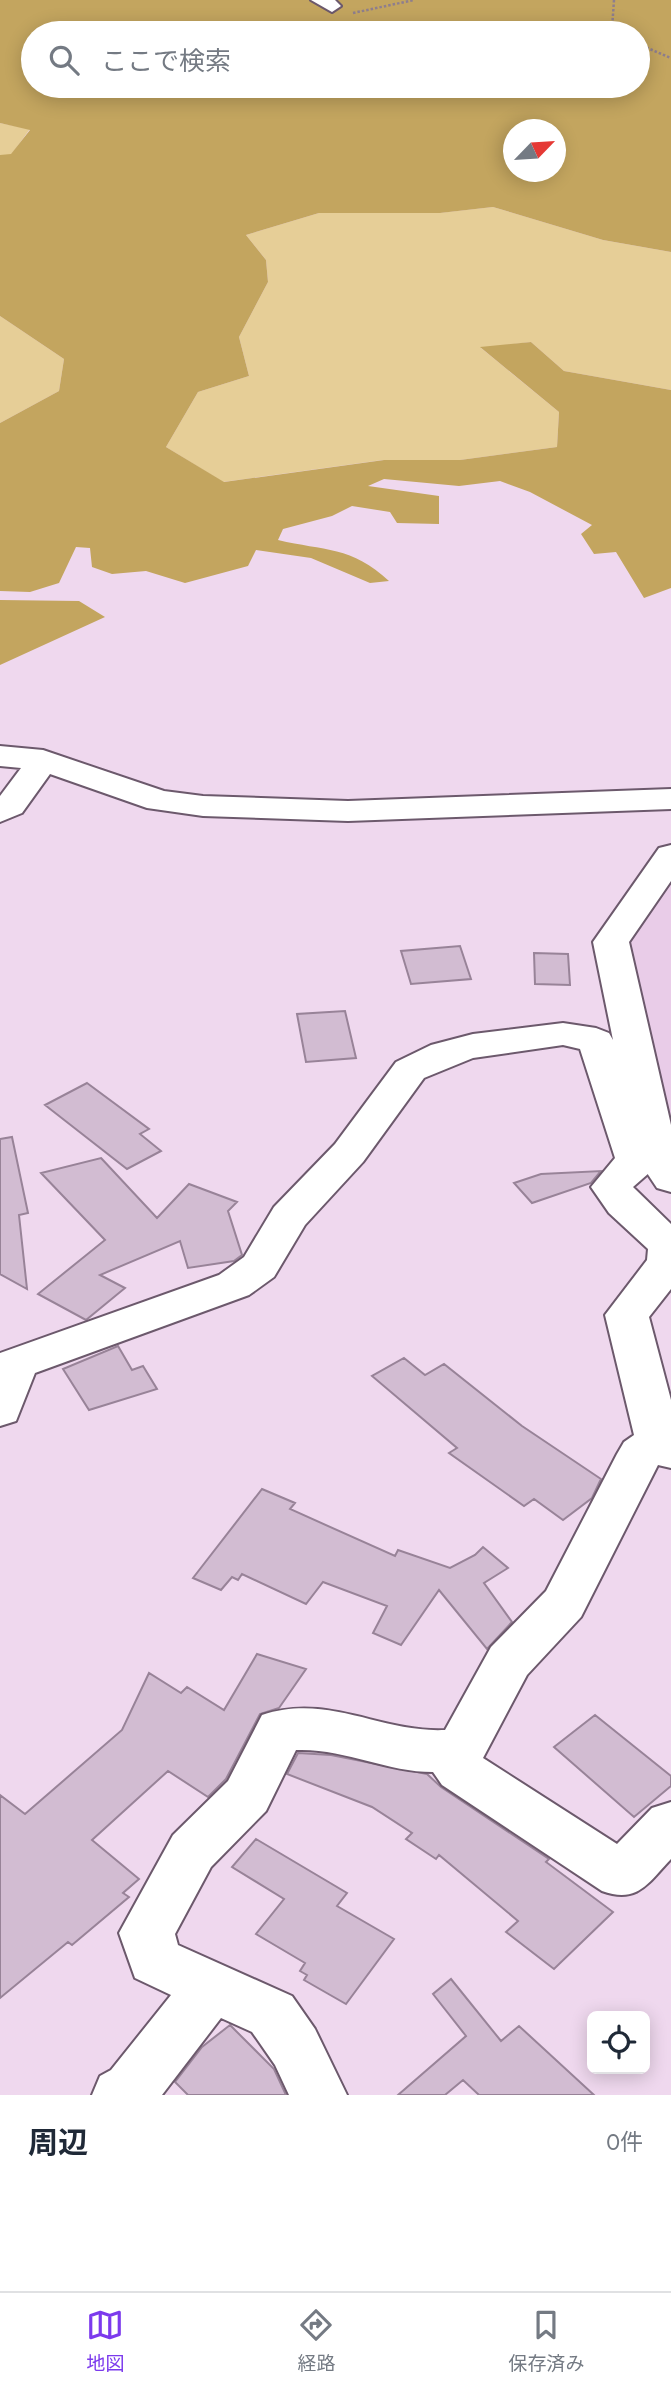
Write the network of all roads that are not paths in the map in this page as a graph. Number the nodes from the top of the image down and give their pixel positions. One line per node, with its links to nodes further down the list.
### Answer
1 (0, 757): 2 (street)
2 (43, 760): 3 (street); 4 (street)
3 (671, 799)
4 (0, 811)
5 (671, 856): 6 (street)
6 (656, 1167): 7 (street); 8 (street)
7 (0, 1410)
8 (665, 1447): 9 (street)
9 (448, 1752): 10 (street); 11 (street)
10 (671, 1824)
11 (212, 1986): 12 (street); 13 (street)
12 (121, 2095)
13 (318, 2095)

